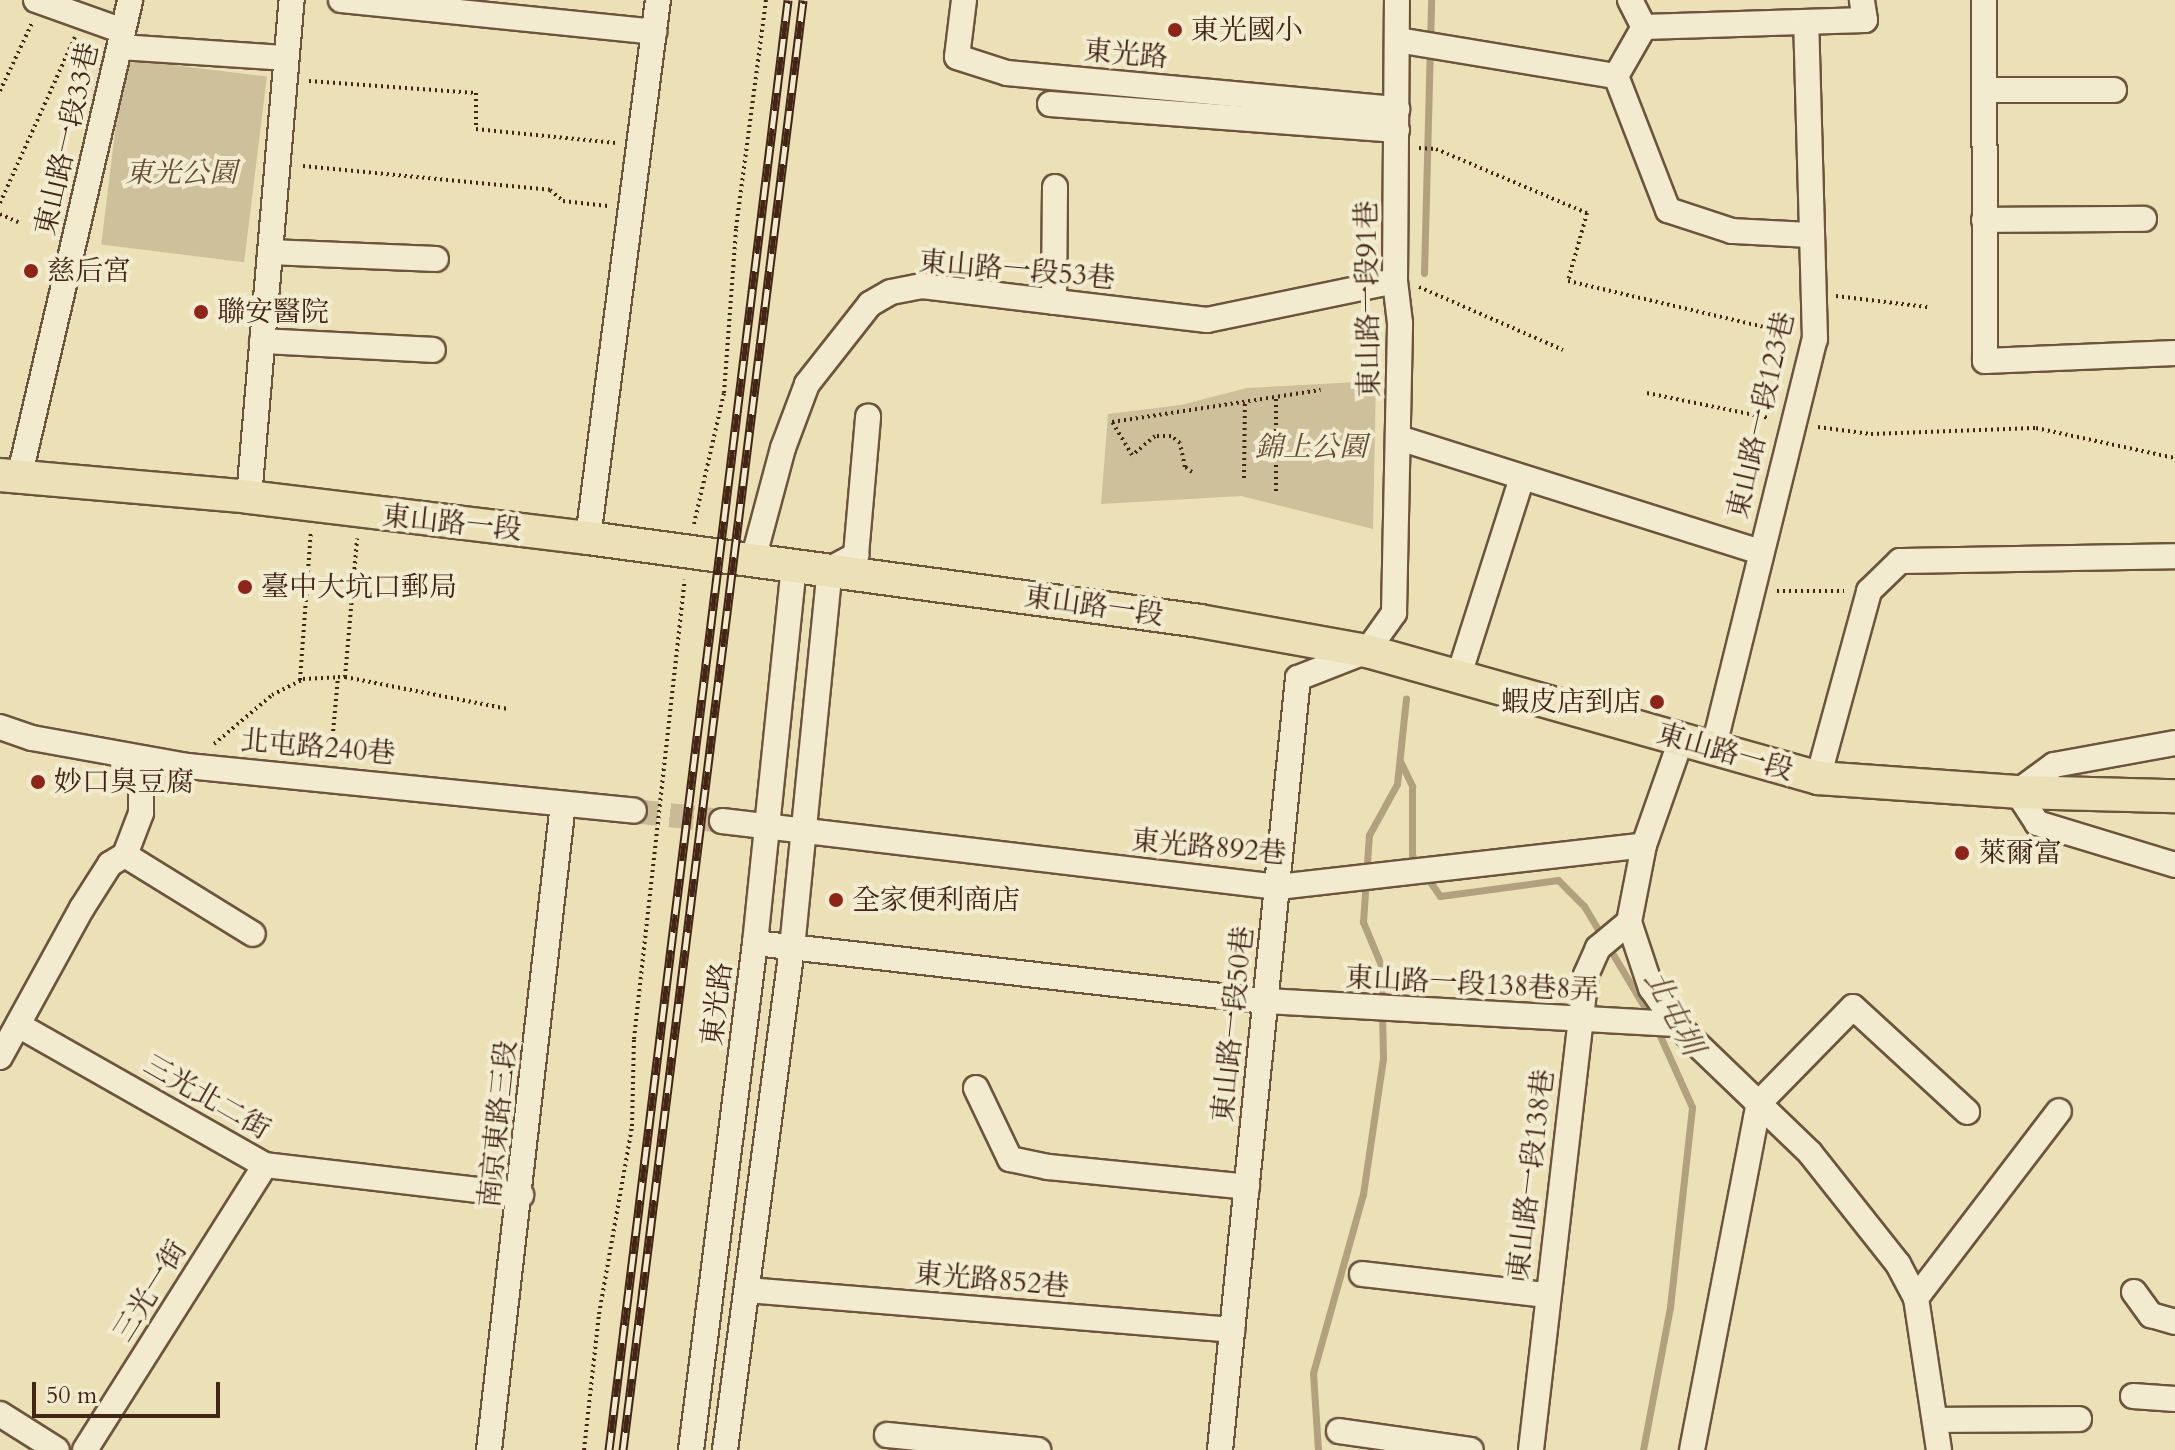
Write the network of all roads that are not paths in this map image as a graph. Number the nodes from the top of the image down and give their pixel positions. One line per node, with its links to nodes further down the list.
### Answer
1 (130, 0): 14 (street, 東山路一段33巷)
2 (292, 0): 16 (street)
3 (341, 0): 13 (street)
4 (658, 0): 13 (street)
5 (964, 0): 21 (street, 東光路)
6 (1397, 0): 15 (street, 東山路一段91巷)
7 (1630, 0): 12 (street)
8 (1862, 0): 11 (street)
9 (1984, 0): 18 (street)
10 (39, 1): 14 (street)
11 (1806, 23): 12 (street); 25 (street, 東山路一段123巷)
12 (1644, 27): 17 (street)
13 (654, 32): 38 (street)
14 (121, 39): 16 (street); 35 (street, 東山路一段33巷)
15 (1398, 40): 17 (street); 21 (street, 東山路一段91巷)
16 (284, 69): 26 (street)
17 (1616, 76): 25 (street)
18 (1986, 90): 19 (street); 24 (street)
19 (2114, 90)
20 (1050, 104): 21 (street)
21 (1397, 129): 28 (street, 東山路一段91巷)
22 (1055, 187): 29 (street)
23 (2144, 219): 24 (street)
24 (1984, 220): 32 (street)
25 (1808, 235): 39 (street, 東山路一段123巷)
26 (270, 252): 27 (street); 30 (street)
27 (436, 259)
28 (1395, 281): 29 (street, 東山路一段53巷); 34 (street, 東山路一段91巷)
29 (1054, 302): 41 (street, 東山路一段53巷)
30 (262, 341): 31 (street); 37 (street)
31 (433, 350)
32 (2175, 353)
33 (868, 417): 43 (street)
34 (1399, 438): 36 (street); 44 (street, 東山路一段91巷)
35 (10, 477): 37 (main road, 東山路一段)
36 (1522, 478): 39 (street); 45 (street)
37 (249, 497): 38 (main road, 東山路一段)
38 (588, 538): 41 (main road, 東山路一段)
39 (1760, 552): 49 (street, 東山路一段123巷)
40 (2175, 556): 51 (street)
41 (753, 560): 42 (main road, 東山路一段)
42 (794, 566): 43 (main road, 東山路一段); 57 (street, 東光路)
43 (830, 569): 44 (main road, 東山路一段); 58 (street)
44 (1367, 651): 45 (main road, 東山路一段); 62 (street, 東山路一段50巷)
45 (1459, 675): 47 (main road, 東山路一段)
46 (0, 727): 50 (street, 北屯路240巷)
47 (1681, 740): 49 (main road, 東山路一段); 59 (street)
48 (2175, 743): 52 (street)
49 (1713, 750): 51 (main road, 東山路一段)
50 (141, 759): 54 (street, 北屯路240巷); 60 (street)
51 (1818, 778): 52 (main road, 東山路一段)
52 (2017, 792): 53 (main road, 東山路一段); 61 (street)
53 (2175, 796)
54 (563, 804): 55 (street, 北屯路240巷); 78 (street, 南京東路三段)
55 (634, 811)
56 (722, 821): 57 (street, 東光路892巷)
57 (768, 826): 58 (street, 東光路892巷); 65 (street, 東光路)
58 (805, 831): 62 (street, 東光路892巷); 66 (street)
59 (1644, 845): 62 (street, 東光路892巷); 63 (street)
60 (125, 855): 64 (street); 70 (street)
61 (2175, 865)
62 (1278, 887): 67 (street, 東山路一段50巷)
63 (1629, 922): 68 (street, 東山路一段138巷); 69 (street)
64 (253, 934)
65 (755, 943): 66 (street, 東山路一段138巷8弄); 96 (street, 東光路)
66 (792, 948): 67 (street, 東山路一段138巷8弄); 80 (street)
67 (1265, 1001): 68 (street, 東山路一段138巷8弄); 77 (street, 東山路一段50巷)
68 (1580, 1021): 69 (street, 東山路一段138巷8弄); 82 (street, 東山路一段138巷)
69 (1676, 1024): 73 (street)
70 (20, 1026): 71 (street); 76 (street, 三光北二街)
71 (0, 1057)
72 (976, 1088): 77 (street)
73 (1759, 1103): 75 (street); 83 (street); 102 (street)
74 (2059, 1111): 83 (street)
75 (1967, 1112)
76 (265, 1165): 78 (street, 三光北二街); 94 (street, 三光一街)
77 (1247, 1187): 85 (street, 東山路一段50巷)
78 (521, 1195): 95 (street, 南京東路三段)
79 (1362, 1274): 82 (street)
80 (747, 1290): 85 (street, 東光路852巷); 97 (street)
81 (2134, 1292): 84 (street)
82 (1546, 1295): 101 (street, 東山路一段138巷)
83 (1916, 1298): 90 (street)
84 (2175, 1322)
85 (1232, 1330): 99 (street, 東山路一段50巷)
86 (2133, 1396): 87 (street)
87 (2175, 1399)
88 (0, 1414): 93 (street)
89 (2079, 1419): 90 (street)
90 (1936, 1420): 103 (street)
91 (1339, 1431): 100 (street)
92 (887, 1435): 98 (street)
93 (57, 1450)
94 (85, 1450)
95 (489, 1450)
96 (691, 1450)
97 (725, 1450)
98 (1038, 1450)
99 (1220, 1450)
100 (1471, 1450)
101 (1531, 1450)
102 (1692, 1450)
103 (1939, 1450)

